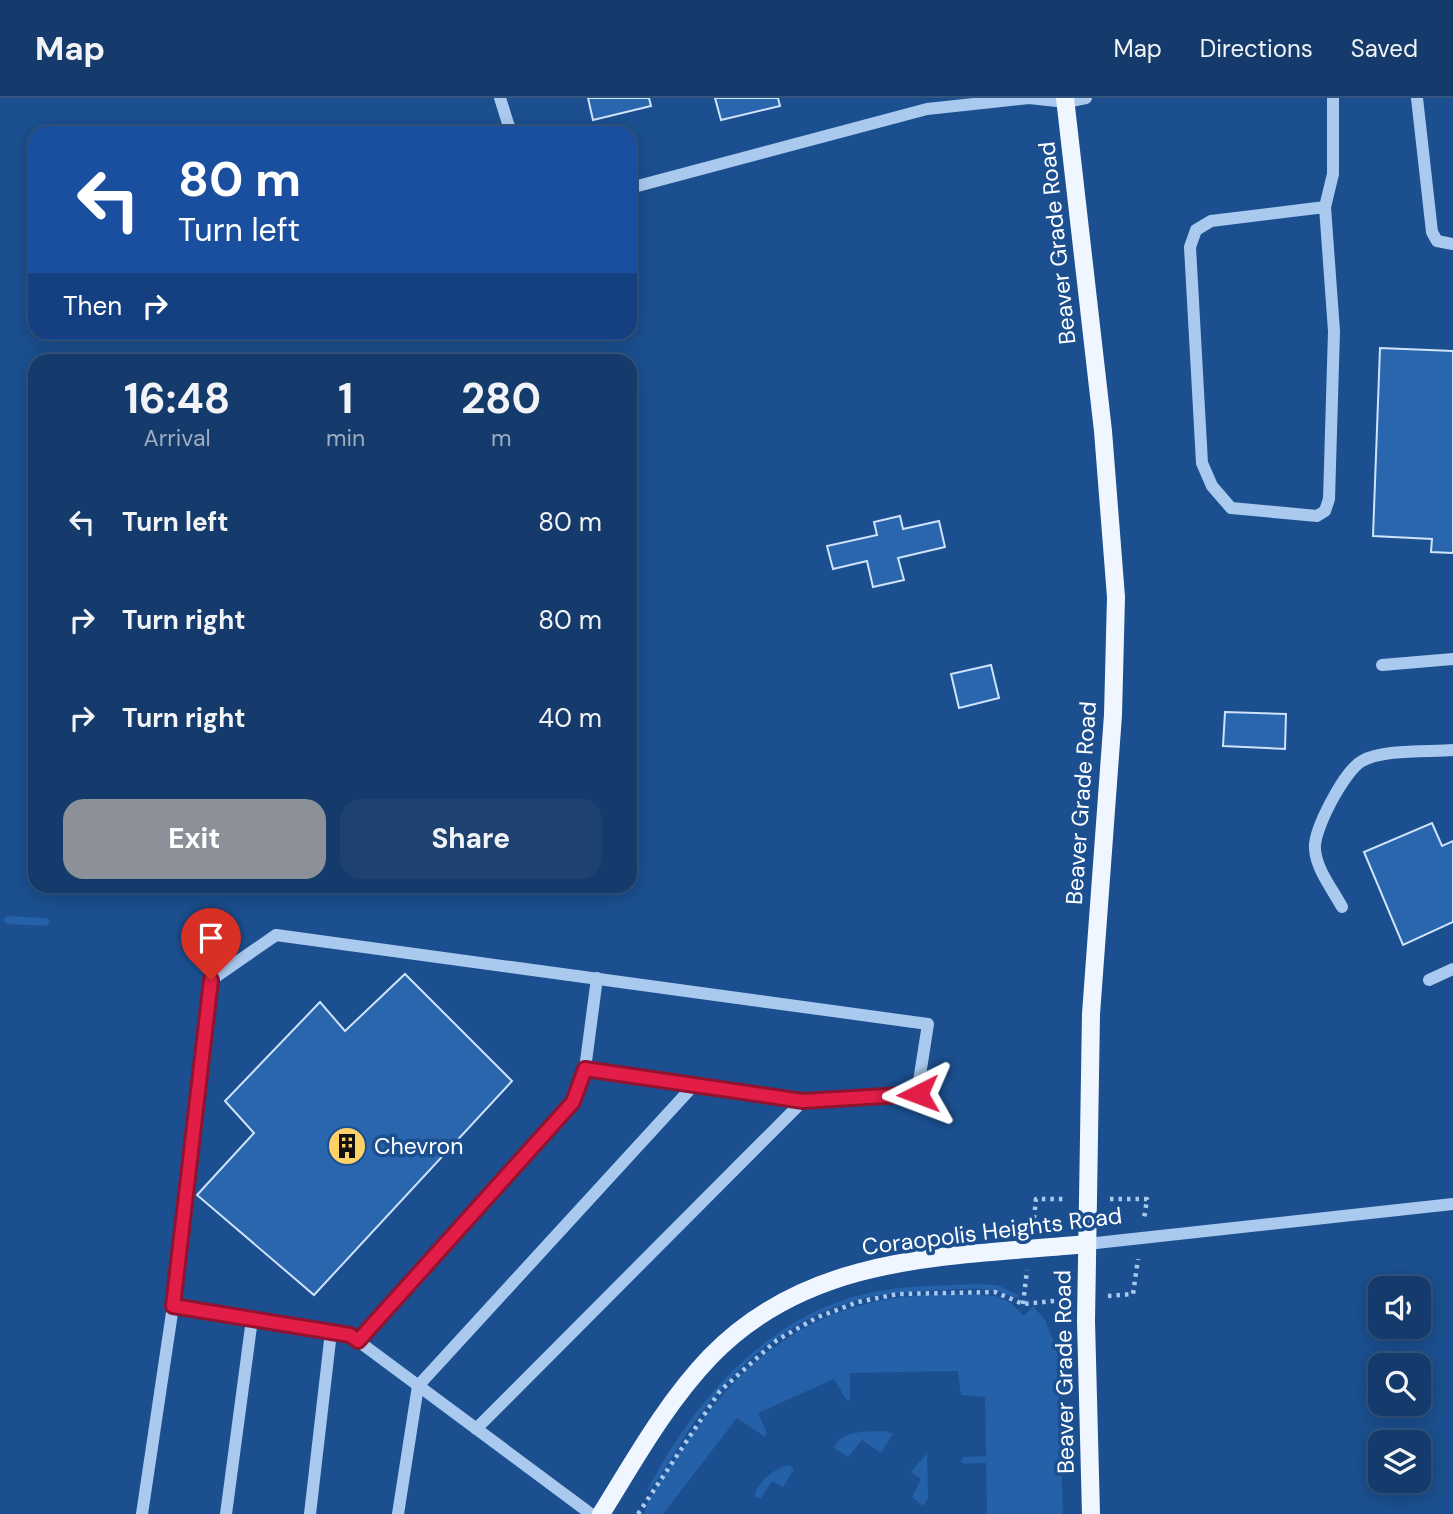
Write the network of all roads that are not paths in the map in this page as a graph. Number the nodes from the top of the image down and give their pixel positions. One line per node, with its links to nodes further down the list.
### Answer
1 (500, 98): 6 (street)
2 (1086, 98): 5 (street)
3 (1333, 98): 8 (street)
4 (1417, 98): 9 (street)
5 (1065, 100): 7 (street); 21 (main road, Beaver Grade Road)
6 (509, 126)
7 (637, 186)
8 (1325, 207): 8 (street)
9 (1453, 244)
10 (1453, 659): 11 (street)
11 (1382, 664)
12 (1453, 750): 13 (street)
13 (1342, 907)
14 (1453, 969): 16 (street)
15 (597, 978): 17 (street); 19 (street); 22 (street)
16 (1429, 980)
17 (585, 1069): 18 (street); 25 (street)
18 (694, 1085): 19 (street); 26 (street)
19 (803, 1101): 27 (street)
20 (1453, 1204): 21 (street, Coraopolis Heights Road)
21 (1087, 1244): 33 (main road, Coraopolis Heights Road); 34 (main road, Beaver Grade Road)
22 (173, 1306): 23 (street); 28 (street)
23 (252, 1319): 24 (street); 29 (street)
24 (331, 1332): 25 (street); 30 (street)
25 (358, 1341): 26 (street)
26 (418, 1386): 27 (street); 31 (street)
27 (476, 1429): 32 (street)
28 (142, 1514)
29 (226, 1514)
30 (310, 1514)
31 (398, 1514)
32 (591, 1514)
33 (601, 1514)
34 (1091, 1514)

